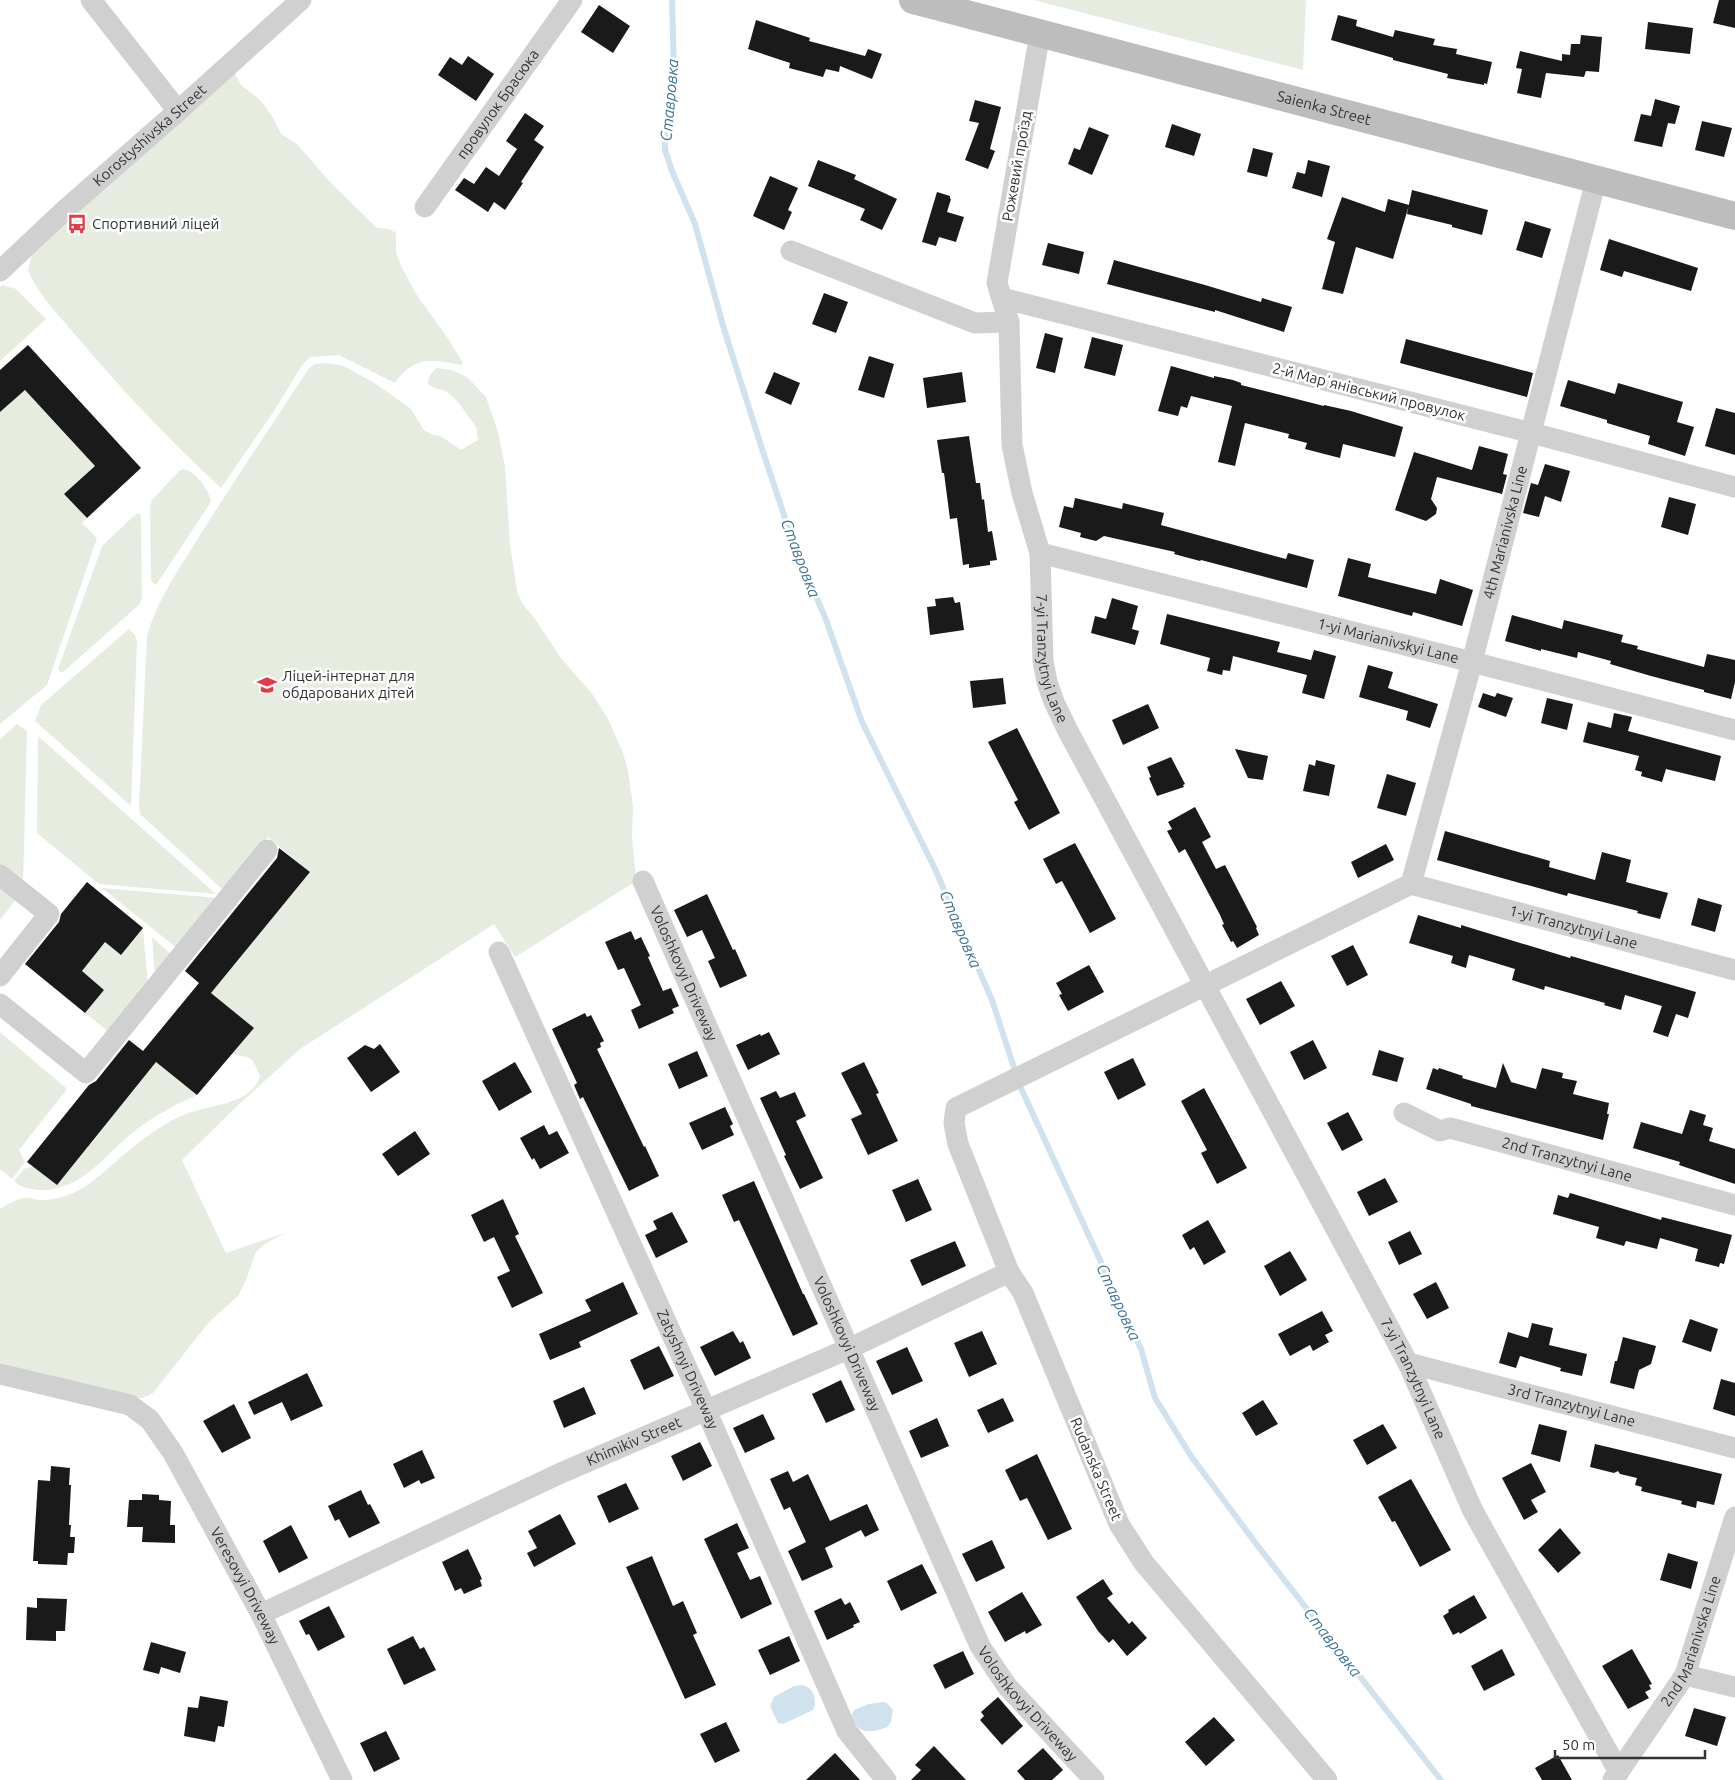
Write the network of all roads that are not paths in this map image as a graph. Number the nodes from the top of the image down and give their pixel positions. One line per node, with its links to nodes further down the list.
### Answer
1 (92, 0): 6 (street)
2 (301, 0): 6 (street, Korostyshivska Street)
3 (572, 0): 8 (street, провулок Брасюка)
4 (913, 0): 5 (street, Saienka Street)
5 (1040, 32): 7 (street, Saienka Street); 12 (street, Рожевий проїзд)
6 (178, 111): 11 (street, Korostyshivska Street)
7 (1596, 180): 9 (street, Saienka Street); 14 (street, 4th Marianivska Line)
8 (425, 207)
9 (1735, 216)
10 (792, 251): 13 (street)
11 (0, 271)
12 (1002, 298): 13 (street, 7-yi Tranzytnyi Lane); 14 (street, 2-й Марʼянівський провулок)
13 (1009, 322): 16 (street, 7-yi Tranzytnyi Lane)
14 (1532, 433): 15 (street, 2-й Марʼянівський провулок); 17 (street, 4th Marianivska Line)
15 (1735, 487)
16 (1040, 554): 17 (street, 1-yi Marianivskyi Lane); 26 (street, 7-yi Tranzytnyi Lane)
17 (1472, 662): 18 (street, 1-yi Marianivskyi Lane); 22 (street, 4th Marianivska Line)
18 (1735, 730)
19 (267, 850): 27 (street)
20 (0, 875): 25 (street)
21 (643, 881): 31 (street, Voloshkovyi Driveway)
22 (1411, 884): 24 (street, 1-yi Tranzytnyi Lane); 26 (street)
23 (499, 952): 34 (street, Zatyshnyi Driveway)
24 (1735, 970)
25 (0, 976)
26 (1204, 987): 30 (street, Rudanska Street); 32 (street, 7-yi Tranzytnyi Lane)
27 (0, 1004)
28 (1404, 1112): 29 (street, 2nd Tranzytnyi Lane)
29 (1735, 1205)
30 (1009, 1272): 31 (street, Khimikiv Street); 44 (street, Rudanska Street)
31 (848, 1348): 34 (street, Khimikiv Street); 43 (street, Voloshkovyi Driveway)
32 (1408, 1364): 35 (street, 3rd Tranzytnyi Lane); 40 (street, 7-yi Tranzytnyi Lane)
33 (0, 1374): 37 (street, Veresovyi Driveway)
34 (706, 1410): 37 (street, Khimikiv Street); 42 (street, Zatyshnyi Driveway)
35 (1735, 1448)
36 (1735, 1517): 38 (street, 2nd Marianivska Line)
37 (261, 1614): 41 (street, Veresovyi Driveway)
38 (1685, 1675): 39 (street); 40 (street, 2nd Marianivska Line)
39 (1735, 1688)
40 (1616, 1776)
41 (342, 1780)
42 (886, 1780)
43 (1094, 1780)
44 (1327, 1780)

